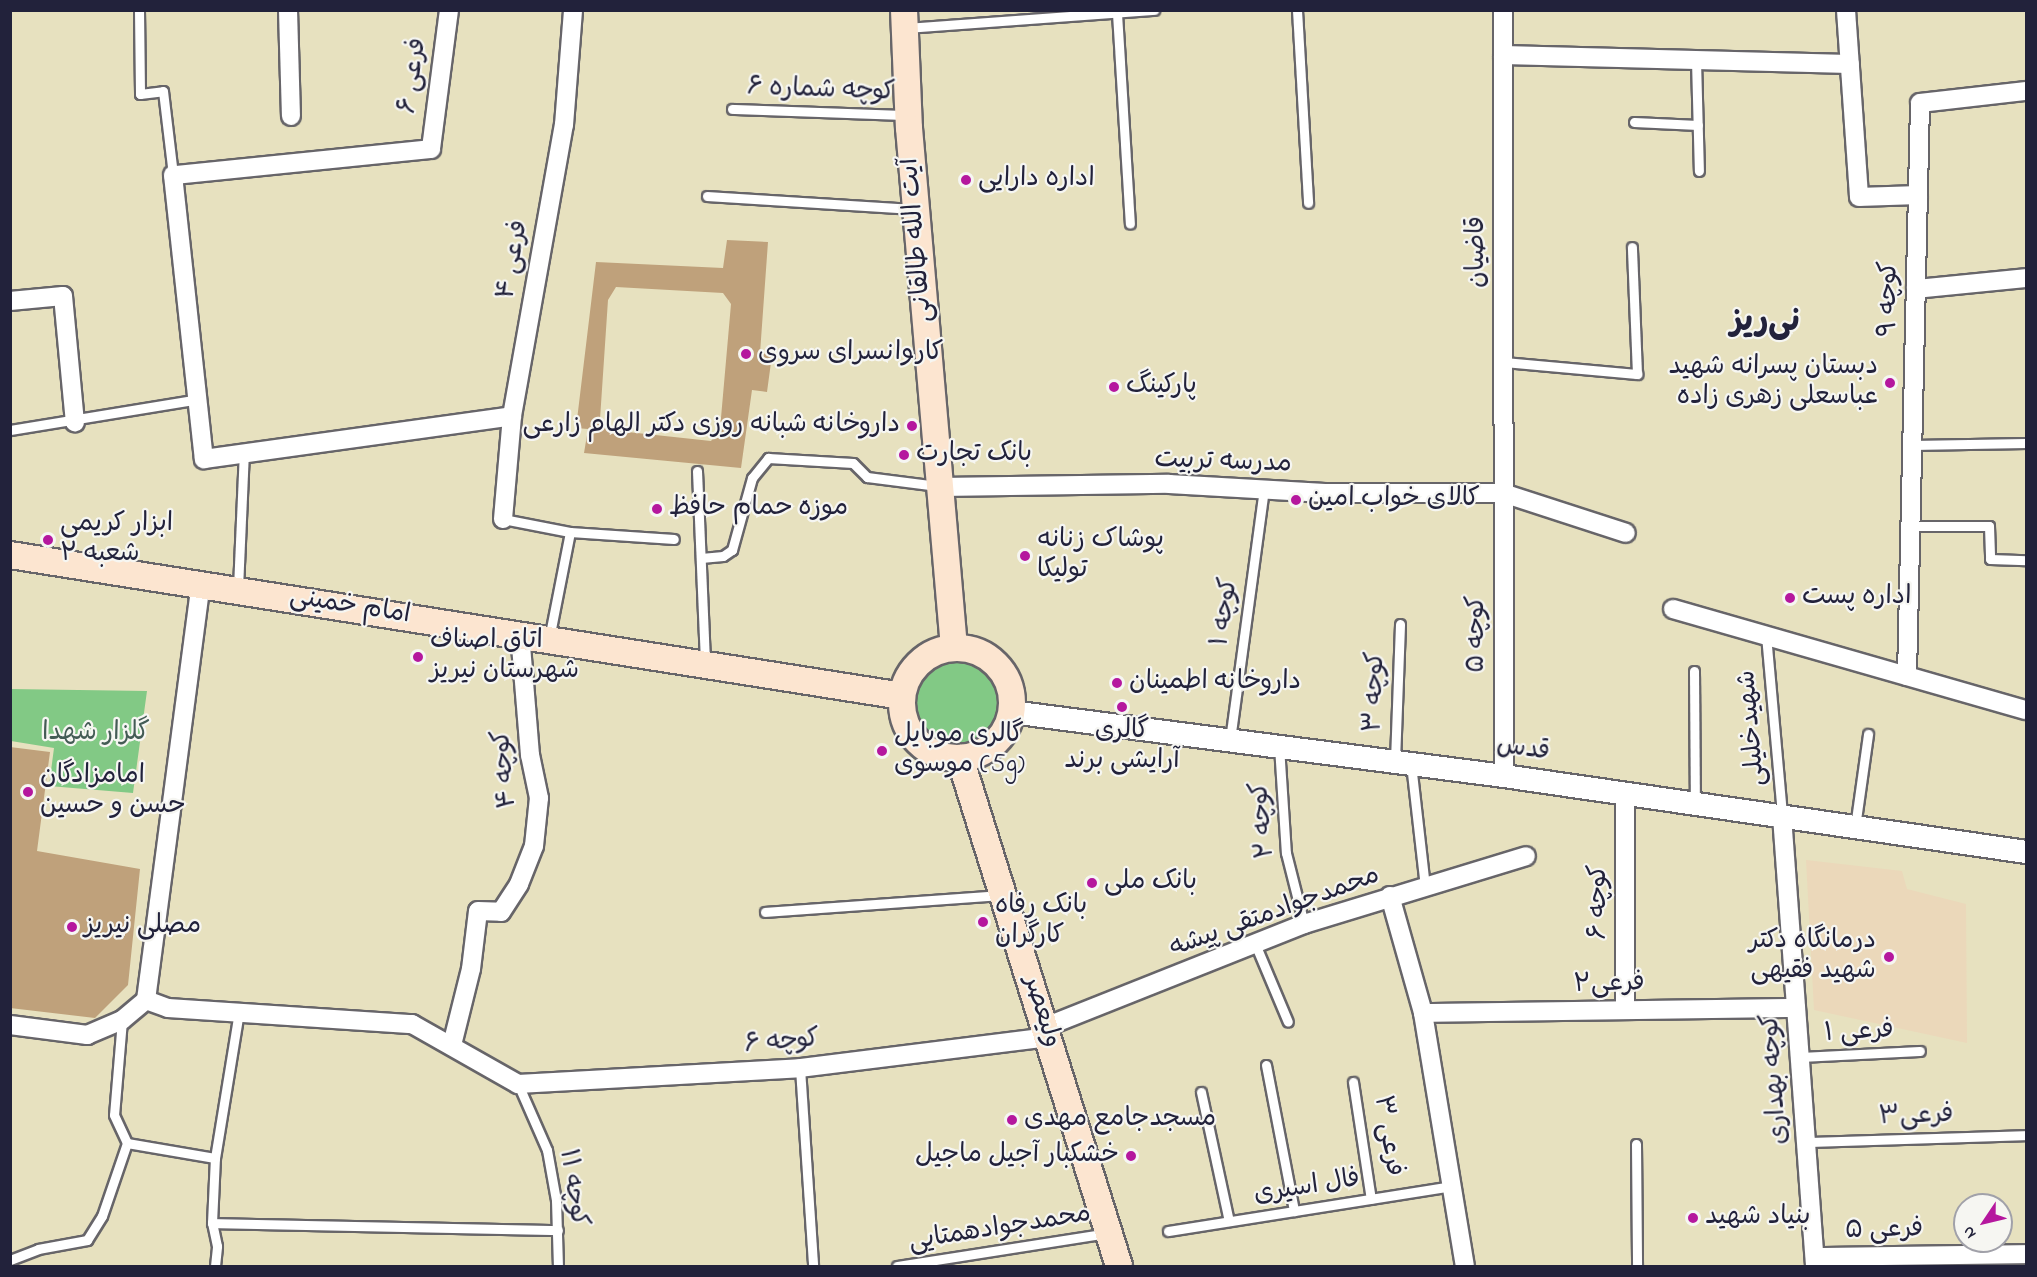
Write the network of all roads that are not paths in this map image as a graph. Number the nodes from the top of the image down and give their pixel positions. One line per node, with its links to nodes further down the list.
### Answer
1 (139, 10): 21 (lane)
2 (288, 10): 17 (street)
3 (449, 10): 21 (street, فرعی ۶)
4 (573, 10): 33 (street, فرعی ۴)
5 (1154, 10): 9 (lane)
6 (1297, 10): 24 (lane)
7 (1503, 10): 11 (street, قاضیان)
8 (1846, 10): 13 (street)
9 (1117, 13): 10 (lane); 26 (lane)
10 (904, 19): 16 (main road, آیت الله طالقانی)
11 (1503, 55): 12 (street); 31 (street, قاضیان)
12 (1696, 60): 13 (street); 19 (lane)
13 (1850, 64): 22 (street)
14 (2026, 91): 22 (street, کوچه ۹)
15 (732, 109): 16 (lane, کوچه شماره ۶)
16 (908, 115): 25 (main road, آیت الله طالقانی)
17 (291, 116)
18 (1634, 122): 19 (lane)
19 (1698, 125): 20 (lane)
20 (1699, 171)
21 (173, 175): 32 (street)
22 (1918, 195): 29 (street, کوچه ۹)
23 (706, 196): 25 (lane)
24 (1308, 203)
25 (916, 210): 40 (main road, آیت الله طالقانی)
26 (1130, 224)
27 (1632, 247): 31 (lane)
28 (2026, 278): 29 (street)
29 (1916, 290): 37 (street, کوچه ۹)
30 (10, 302): 34 (street)
31 (1503, 362): 42 (street, قاضیان)
32 (199, 399): 34 (lane); 38 (street)
33 (512, 416): 38 (street); 43 (street, فرعی ۴)
34 (75, 422): 35 (lane)
35 (10, 430)
36 (2026, 443): 37 (lane)
37 (1912, 445): 44 (street, کوچه ۹)
38 (244, 453): 52 (lane)
39 (697, 471): 49 (lane)
40 (940, 487): 41 (street, مدرسه تربیت); 49 (lane); 58 (main road, آیت الله طالقانی)
41 (1264, 489): 42 (street, مدرسه تربیت); 66 (lane, کوچه ۱)
42 (1503, 493): 46 (street, مدرسه تربیت); 70 (street, کوچه ۵)
43 (503, 519): 45 (lane)
44 (1911, 526): 50 (lane); 61 (street, کوچه ۹)
45 (570, 532): 47 (lane); 57 (lane)
46 (1626, 533)
47 (674, 539)
48 (10, 555): 51 (main road, امام خمینی)
49 (701, 558): 59 (lane)
50 (2026, 560)
51 (201, 583): 52 (main road, امام خمینی); 83 (street)
52 (238, 588): 55 (main road, امام خمینی)
53 (1673, 609): 56 (street)
54 (1400, 624): 69 (lane, کوچه ۳)
55 (520, 634): 57 (main road, امام خمینی); 92 (street, کوچه ۴)
56 (1766, 635): 61 (street); 73 (lane, شهیدخلیلی)
57 (549, 639): 59 (main road, امام خمینی)
58 (954, 648): 62 (main road); 64 (main road)
59 (705, 664): 62 (main road, امام خمینی)
60 (1694, 671): 72 (lane)
61 (1907, 676): 63 (street)
62 (902, 696): 68 (main road)
63 (2026, 710)
64 (1011, 712): 66 (street, قدس); 68 (main road)
65 (1868, 734): 74 (lane)
66 (1230, 740): 67 (street, قدس)
67 (1279, 746): 69 (street, قدس); 81 (lane, کوچه ۲)
68 (960, 759): 78 (main road, ولیعصر)
69 (1403, 762): 70 (street, قدس); 77 (lane)
70 (1504, 776): 71 (street, قدس)
71 (1625, 793): 72 (street, قدس); 85 (street, کوچه ۶)
72 (1695, 804): 73 (street, قدس)
73 (1782, 816): 74 (street, قدس); 84 (street, کوچه بهداری)
74 (1855, 827): 75 (street, قدس)
75 (2026, 852)
76 (1526, 856): 77 (street, محمدجوادمتقی پیشه)
77 (1425, 886): 79 (street, محمدجوادمتقی پیشه)
78 (1005, 895): 80 (lane); 91 (main road, ولیعصر)
79 (1390, 896): 81 (street, محمدجوادمتقی پیشه); 87 (street)
80 (765, 912)
81 (1304, 924): 82 (street, محمدجوادمتقی پیشه)
82 (1256, 946): 89 (lane); 91 (street, محمدجوادمتقی پیشه)
83 (146, 1000): 86 (street); 88 (street)
84 (1796, 1008): 85 (street, فرعی۲); 94 (street, کوچه بهداری)
85 (1625, 1010): 87 (street, فرعی۲)
86 (239, 1012): 92 (street); 104 (lane)
87 (1423, 1013): 105 (street)
88 (122, 1020): 90 (street); 102 (lane)
89 (1287, 1022)
90 (10, 1025)
91 (1047, 1032): 96 (street, ۶ کوچه); 112 (main road, ولیعصر)
92 (452, 1045): 98 (street)
93 (1920, 1051): 94 (lane, فرعی ۱)
94 (1800, 1057): 101 (street, کوچه بهداری)
95 (1266, 1065): 107 (lane)
96 (800, 1068): 98 (street, ۶ کوچه); 118 (lane)
97 (1353, 1082): 106 (lane, فرعی ۳)
98 (518, 1084): 110 (lane, کوچه ۱۱)
99 (1202, 1092): 108 (lane)
100 (2026, 1135): 101 (lane, فرعی۳)
101 (1806, 1142): 115 (street, کوچه بهداری)
102 (128, 1143): 104 (lane); 114 (lane)
103 (1636, 1144): 122 (lane)
104 (215, 1158): 109 (lane)
105 (1452, 1186): 106 (lane, فال اسیری); 121 (street)
106 (1371, 1199): 107 (lane, فال اسیری)
107 (1294, 1211): 108 (lane, فال اسیری)
108 (1229, 1221): 111 (lane, فال اسیری)
109 (212, 1223): 110 (lane); 116 (lane)
110 (558, 1230): 117 (lane, کوچه ۱۱)
111 (1168, 1231)
112 (1109, 1233): 119 (lane, محمدجوادهمتایی); 120 (main road, ولیعصر)
113 (2026, 1254): 115 (street, فرعی ۵)
114 (10, 1260)
115 (1815, 1262)
116 (215, 1266)
117 (558, 1266)
118 (813, 1266)
119 (897, 1266)
120 (1119, 1266)
121 (1465, 1266)
122 (1637, 1266)

